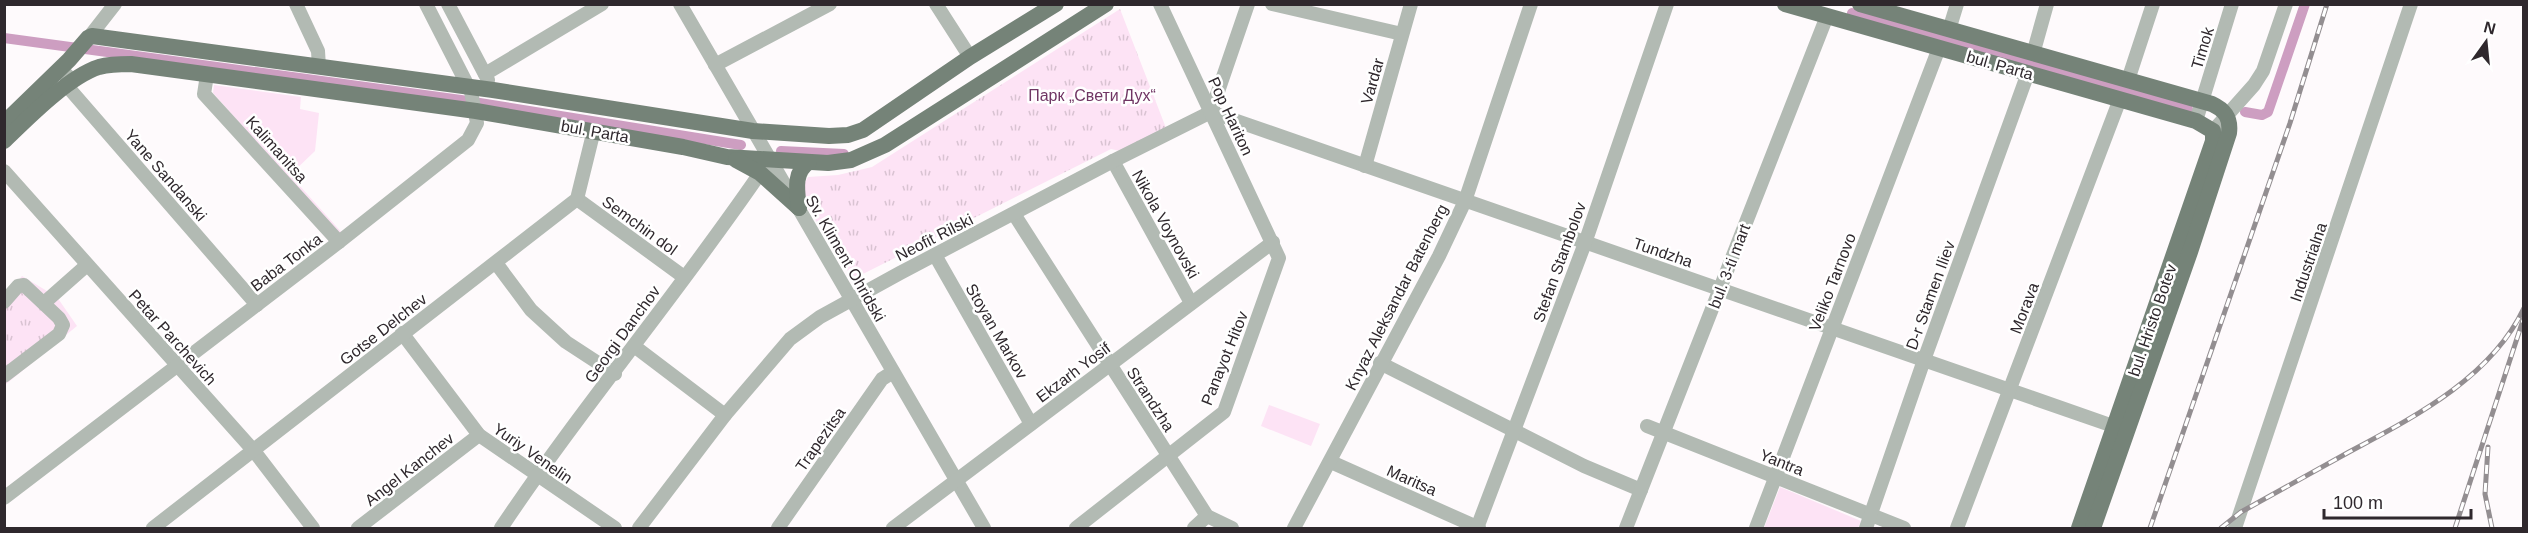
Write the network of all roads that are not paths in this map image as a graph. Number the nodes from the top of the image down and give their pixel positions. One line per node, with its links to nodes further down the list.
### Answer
1 (115, 4): 28 (street)
2 (296, 4): 34 (street)
3 (426, 4): 42 (street)
4 (448, 4): 36 (street)
5 (602, 4): 36 (street)
6 (680, 4): 33 (street)
7 (831, 4): 33 (street)
8 (936, 4): 32 (street)
9 (1056, 4): 32 (main road, bul. Parta)
10 (1106, 4): 54 (main road)
11 (1160, 4): 45 (street, Pop Hariton)
12 (1248, 4): 45 (street)
13 (1272, 4): 27 (street)
14 (1411, 4): 27 (street, Vardar)
15 (1531, 4): 59 (street, Knyaz Aleksandar Batenberg)
16 (1667, 4): 64 (street, Stefan Stambolov)
17 (1785, 4): 25 (main road, bul. Parta)
18 (1860, 4): 26 (main road, bul. Parta)
19 (1957, 4): 26 (street)
20 (2047, 4): 30 (street)
21 (2153, 4): 38 (street)
22 (2232, 4): 44 (street, Timok)
23 (2286, 4): 46 (street, bul. Hristo Botev)
24 (2411, 4): 123 (street, Industrialna)
25 (1829, 10): 29 (main road, bul. Parta); 69 (street, bul. 3-ti mart)
26 (1949, 30): 30 (main road, bul. Parta)
27 (1402, 34): 56 (street, Vardar)
28 (88, 38): 31 (main road); 34 (main road, bul. Parta)
29 (1939, 48): 35 (main road, bul. Parta); 75 (street, Veliko Tarnovo)
30 (2033, 54): 38 (main road, bul. Parta)
31 (71, 57): 39 (street); 41 (main road); 48 (main road)
32 (969, 57): 50 (main road, bul. Parta)
33 (716, 65): 50 (street)
34 (319, 67): 42 (main road, bul. Parta)
35 (2028, 73): 43 (main road, bul. Parta); 78 (street, D-r Stamen Iliev)
36 (485, 74): 40 (street)
37 (207, 75): 39 (main road, bul. Parta); 42 (main road, bul. Parta); 62 (street, Kalimanitsa)
38 (2128, 80): 44 (main road, bul. Parta)
39 (68, 86): 41 (main road, bul. Parta); 74 (street, Yane Sandanski)
40 (493, 90): 42 (main road, bul. Parta); 50 (main road, bul. Parta)
41 (52, 98): 52 (main road, bul. Parta)
42 (472, 99): 49 (main road, bul. Parta); 62 (street, Baba Tonka)
43 (2120, 99): 47 (main road, bul. Parta); 85 (street, Morava)
44 (2202, 101): 46 (main road, bul. Parta); 47 (street, Timok)
45 (1211, 112): 53 (street, Neofit Rilski); 56 (street, Tundzha); 63 (street, Pop Hariton)
46 (2227, 115): 51 (street, bul. Hristo Botev); 122 (main road, bul. Hristo Botev)
47 (2196, 121): 51 (main road, bul. Parta)
48 (4, 123)
49 (594, 130): 55 (main road, bul. Parta); 58 (street)
50 (753, 131): 55 (street)
51 (2213, 131): 88 (main road, bul. Hristo Botev)
52 (4, 141)
53 (1113, 161): 61 (street, Neofit Rilski); 73 (street, Nikola Voynovski)
54 (809, 162): 55 (main road); 60 (main road)
55 (765, 166): 60 (main road); 68 (street, Georgi Danchov)
56 (1365, 166): 59 (street, Tundzha)
57 (4, 171): 67 (street, Petar Parchevich)
58 (577, 199): 66 (street, Gotse Delchev); 68 (street, Semchin dol)
59 (1465, 201): 64 (street, Tundzha); 79 (street, Knyaz Aleksandar Batenberg)
60 (798, 208): 70 (street, Sv. Kliment Ohridski)
61 (1014, 214): 65 (street, Neofit Rilski); 80 (street, Strandzha)
62 (339, 242): 74 (street, Baba Tonka)
63 (1272, 242): 73 (street, Ekzarh Yosif); 94 (street, Panayot Hitov)
64 (1585, 243): 69 (street, Tundzha); 90 (street, Stefan Stambolov)
65 (935, 255): 70 (street, Neofit Rilski); 87 (street, Stoyan Markov)
66 (496, 263): 76 (street, Gotse Delchev); 83 (street)
67 (87, 265): 72 (street); 81 (street, Petar Parchevich)
68 (684, 277): 77 (street, Georgi Danchov)
69 (1720, 289): 75 (street, Tundzha); 91 (street, bul. 3-ti mart)
70 (851, 300): 82 (street, Sv. Kliment Ohridski); 86 (street, Neofit Rilski)
71 (4, 302): 72 (street)
72 (44, 303): 84 (street)
73 (1191, 303): 80 (street, Ekzarh Yosif)
74 (257, 305): 81 (street, Baba Tonka)
75 (1832, 328): 78 (street, Tundzha); 97 (street, Veliko Tarnovo)
76 (402, 333): 92 (street, Yuriy Venelin); 93 (street, Gotse Delchev)
77 (634, 346): 83 (street, Georgi Danchov); 86 (street)
78 (1924, 360): 85 (street, Tundzha); 102 (street, D-r Stamen Iliev)
79 (1380, 363): 90 (street); 95 (street, Knyaz Aleksandar Batenberg)
80 (1109, 365): 87 (street, Ekzarh Yosif); 94 (street, Strandzha)
81 (178, 366): 93 (street, Petar Parchevich); 100 (street, Baba Tonka)
82 (893, 372): 98 (street, Sv. Kliment Ohridski); 109 (street, Trapezitsa)
83 (615, 374): 96 (street, Georgi Danchov)
84 (4, 376)
85 (2010, 390): 88 (street, Tundzha); 120 (street, Morava)
86 (725, 416): 108 (street, Neofit Rilski)
87 (1031, 424): 98 (street, Ekzarh Yosif)
88 (2110, 425): 121 (main road, bul. Hristo Botev)
89 (1647, 426): 91 (street, Yantra)
90 (1514, 429): 99 (street); 116 (street, Stefan Stambolov)
91 (1664, 432): 97 (street, Yantra); 99 (street, bul. 3-ti mart)
92 (479, 435): 96 (street, Yuriy Venelin); 105 (street, Angel Kanchev)
93 (254, 451): 103 (street, Gotse Delchev); 104 (street, Petar Parchevich)
94 (1168, 456): 101 (street, Strandzha); 112 (street, Panayot Hitov)
95 (1331, 462): 115 (street, Knyaz Aleksandar Batenberg); 116 (street, Maritsa)
96 (536, 475): 106 (street, Georgi Danchov); 107 (street, Yuriy Venelin)
97 (1777, 478): 102 (street, Yantra); 118 (street, Veliko Tarnovo)
98 (957, 480): 110 (street, Ekzarh Yosif); 111 (street, Sv. Kliment Ohridski)
99 (1641, 490): 117 (street, bul. 3-ti mart)
100 (4, 498)
101 (1207, 516): 113 (street); 114 (street)
102 (1869, 522): 119 (street, Yantra)
103 (153, 528)
104 (313, 528)
105 (358, 528)
106 (501, 528)
107 (615, 528)
108 (639, 528)
109 (778, 528)
110 (893, 528)
111 (984, 528)
112 (1076, 528)
113 (1194, 528)
114 (1232, 528)
115 (1294, 528)
116 (1478, 528)
117 (1626, 528)
118 (1756, 528)
119 (1904, 528)
120 (1957, 528)
121 (2079, 528)
122 (2094, 528)
123 (2235, 528)

